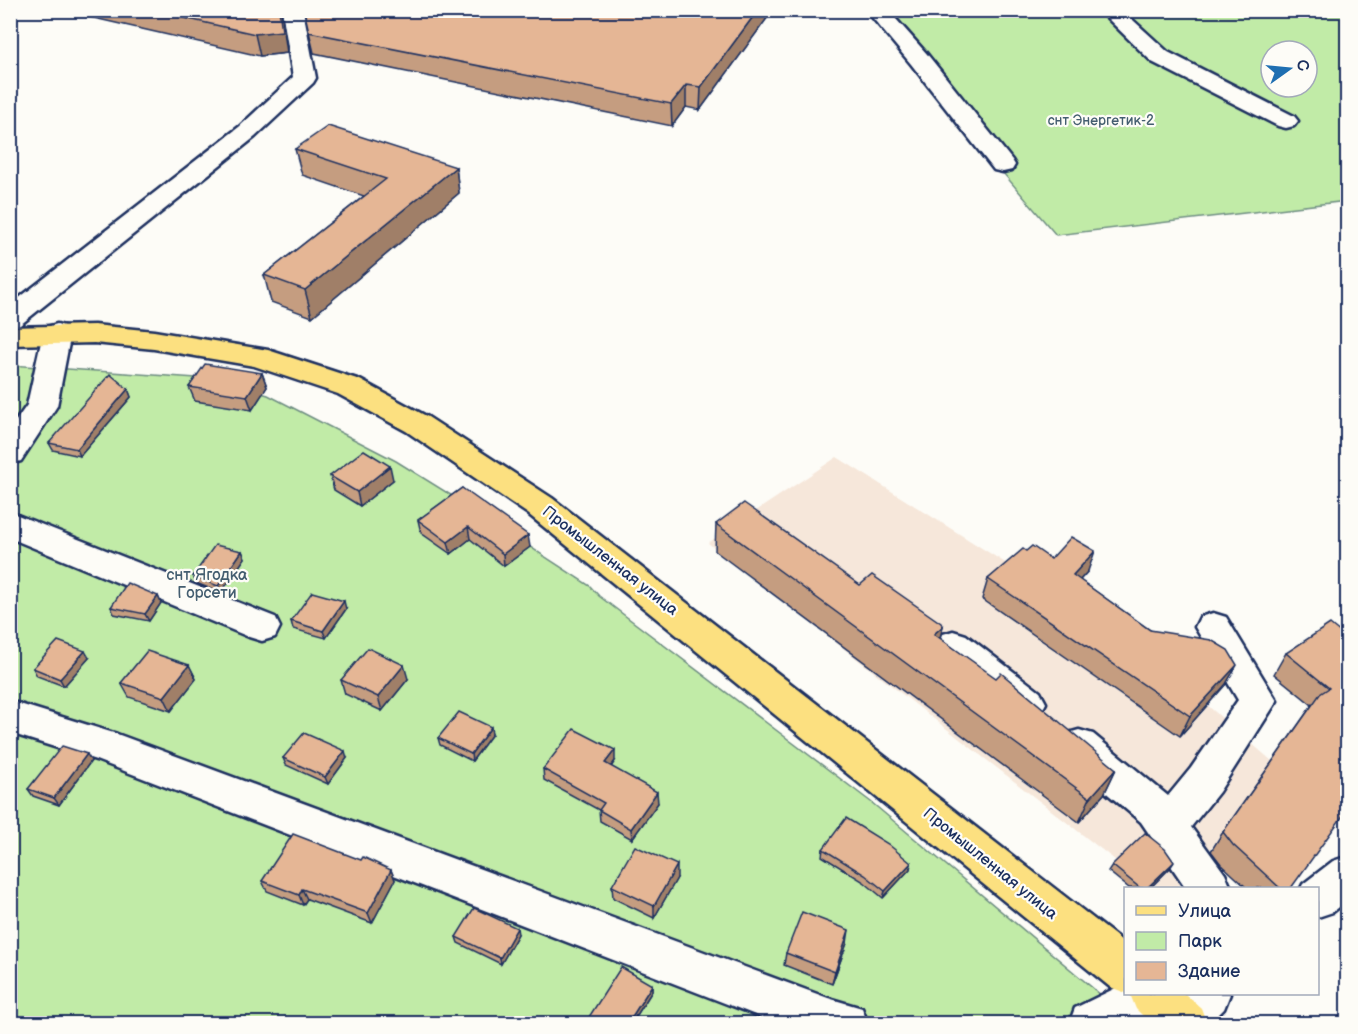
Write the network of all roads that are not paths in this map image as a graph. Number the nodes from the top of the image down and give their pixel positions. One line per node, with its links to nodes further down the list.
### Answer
1 (292, 10): 6 (street)
2 (876, 10): 5 (street)
3 (1109, 10): 4 (street)
4 (1286, 121)
5 (1003, 165)
6 (10, 319)
7 (57, 333): 8 (main road, Промышленная улица); 9 (street); 19 (main road, Промышленная улица)
8 (10, 336)
9 (10, 453)
10 (10, 524): 11 (street)
11 (262, 627)
12 (1213, 627): 15 (street)
13 (953, 645): 15 (street)
14 (10, 717): 21 (street)
15 (1167, 827): 17 (street)
16 (1347, 875): 18 (street)
17 (1209, 887)
18 (1319, 896)
19 (1124, 971)
20 (1175, 1005): 22 (street)
21 (846, 1023)
22 (1092, 1023)

